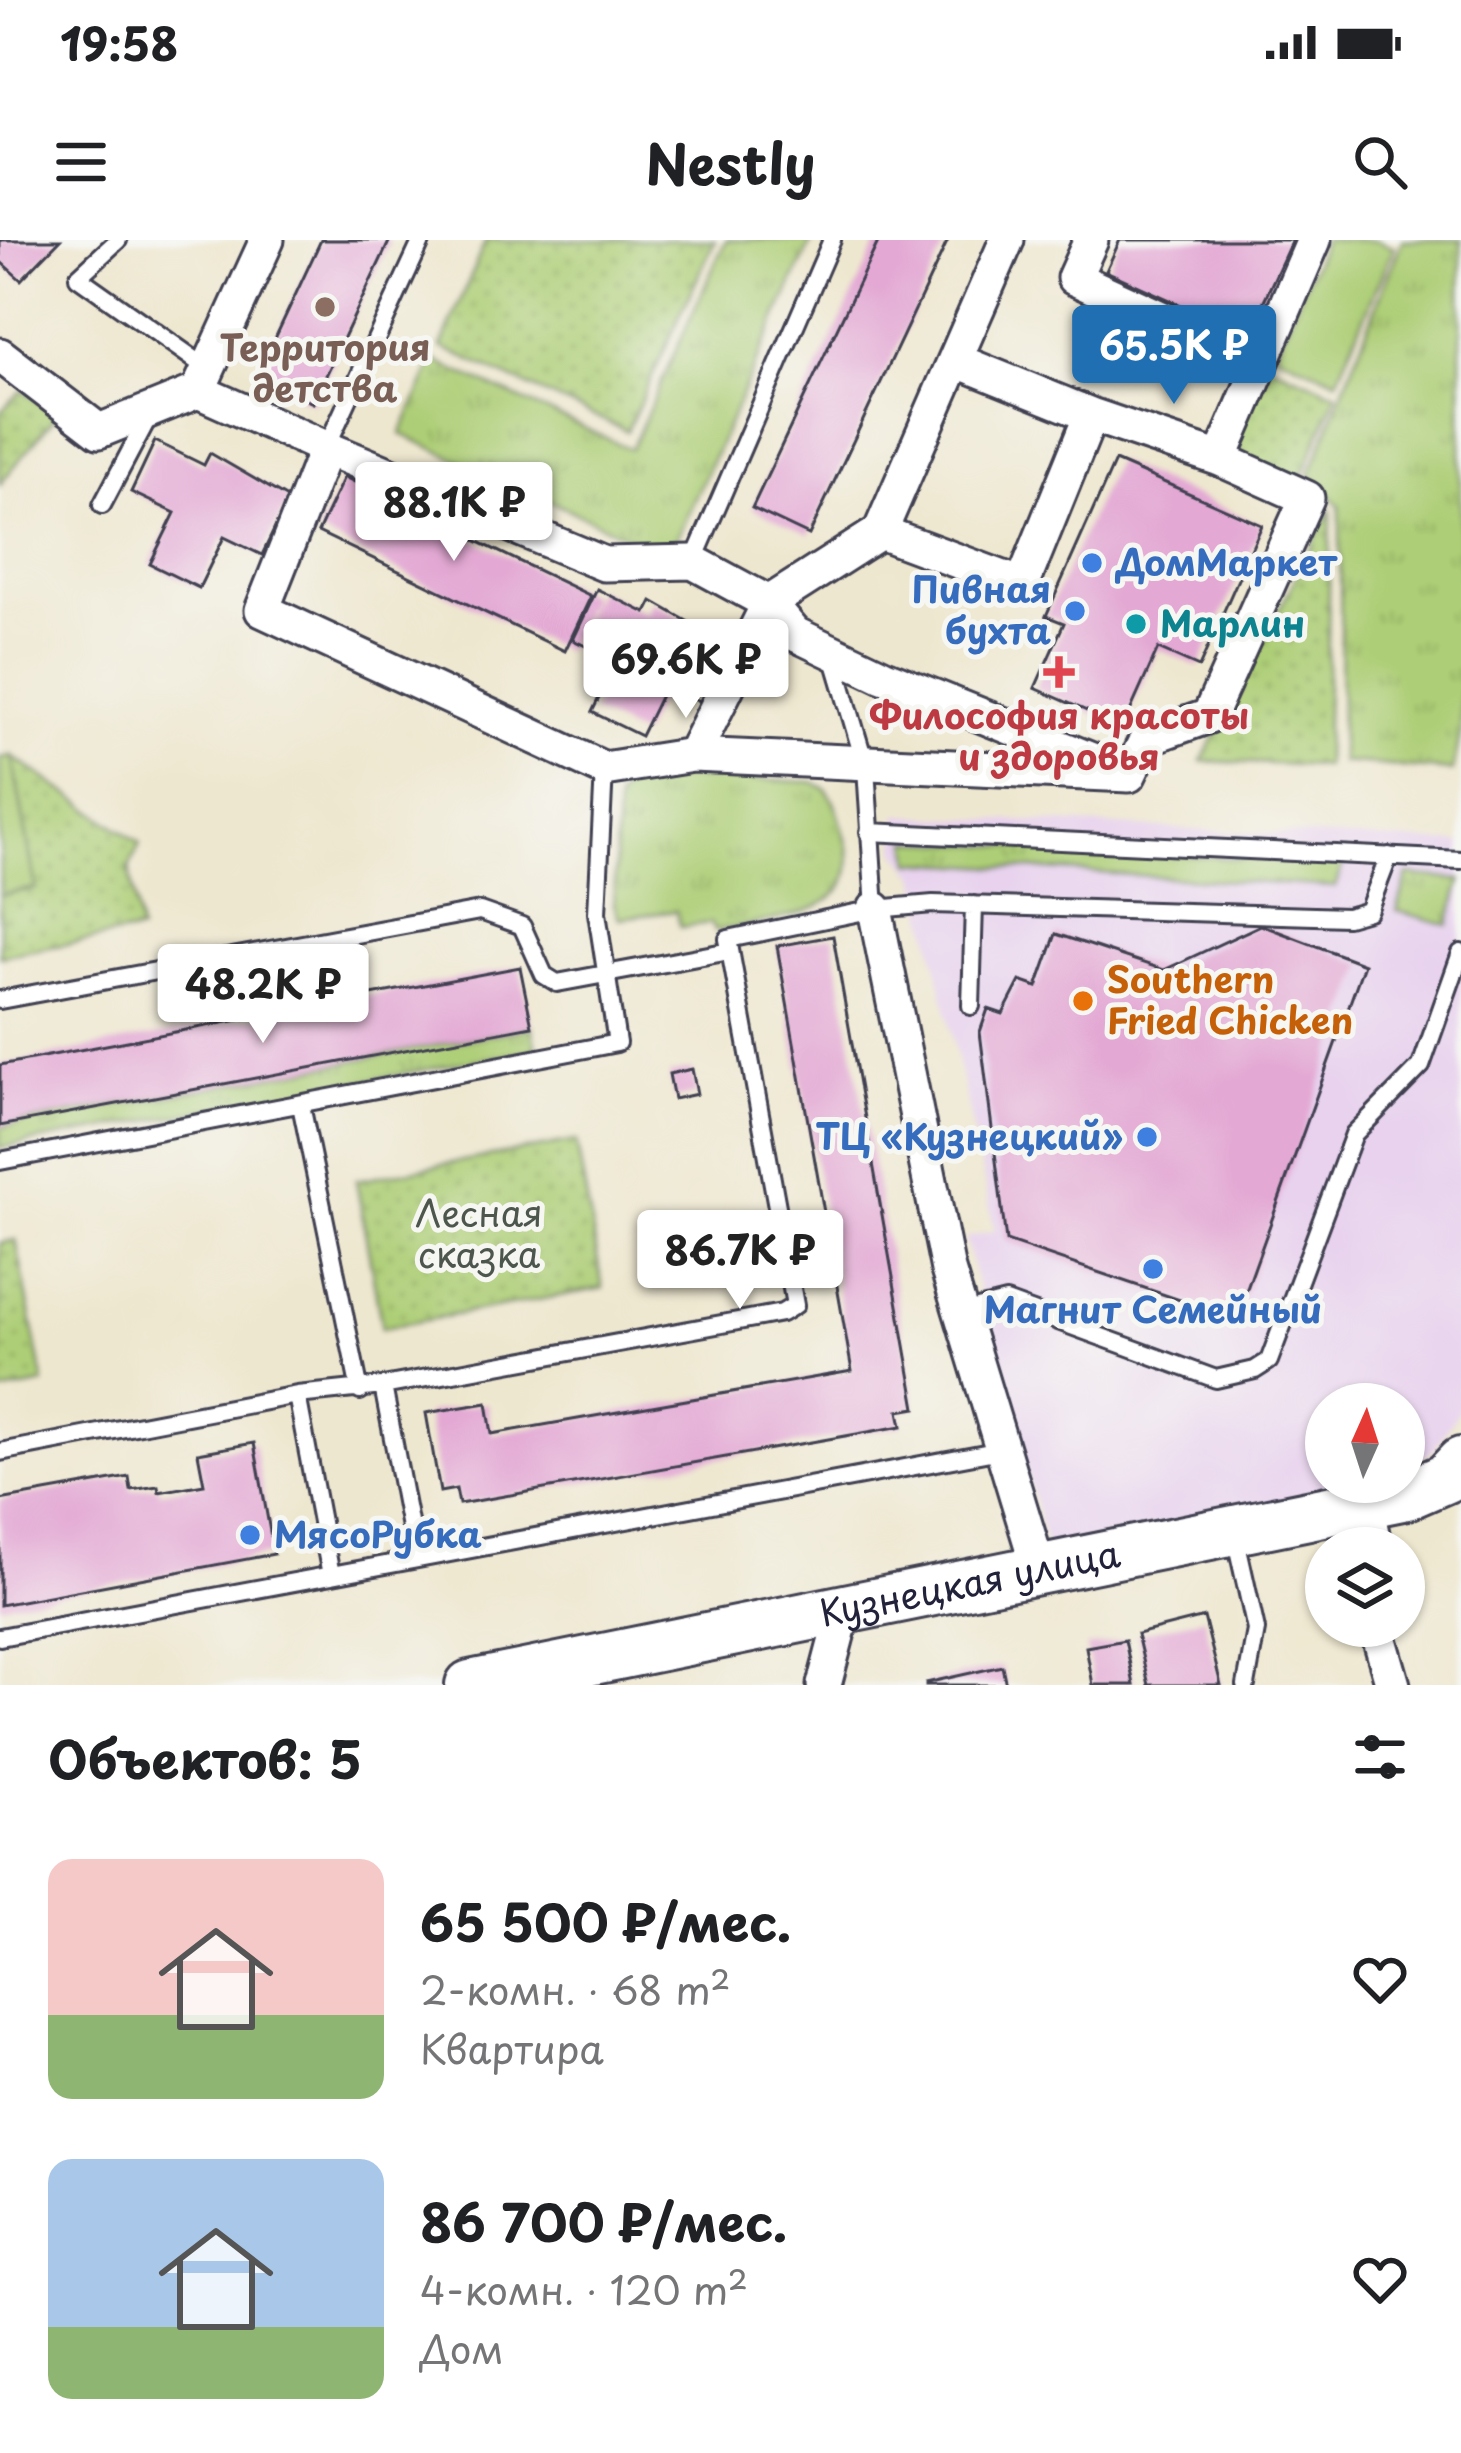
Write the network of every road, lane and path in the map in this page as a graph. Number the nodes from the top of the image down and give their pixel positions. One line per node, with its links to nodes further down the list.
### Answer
1 (118, 240): 11 (lane)
2 (267, 240): 11 (street)
3 (422, 240): 14 (lane)
4 (832, 240): 18 (lane)
5 (1007, 240): 9 (street)
6 (1090, 240): 10 (street)
7 (1314, 240): 10 (street)
8 (0, 355): 12 (street)
9 (955, 360): 13 (street); 17 (street)
10 (1259, 362): 15 (street)
11 (203, 380): 12 (street); 14 (street)
12 (152, 410): 16 (lane)
13 (1091, 415): 15 (street); 17 (street)
14 (326, 448): 18 (street); 23 (street)
15 (1220, 459): 24 (street)
16 (102, 505)
17 (880, 532): 19 (street)
18 (693, 562): 19 (street)
19 (769, 603): 20 (street); 21 (street)
20 (832, 651): 22 (lane); 24 (street)
21 (693, 755): 22 (street); 23 (street)
22 (866, 767): 24 (street); 25 (lane)
23 (604, 769): 32 (lane)
24 (1129, 775)
25 (869, 832): 26 (lane); 29 (lane)
26 (1389, 856): 27 (lane); 28 (lane)
27 (1461, 860)
28 (974, 905): 29 (lane); 34 (lane)
29 (875, 909): 30 (lane); 37 (street)
30 (730, 951): 32 (lane); 38 (lane)
31 (1461, 953): 37 (lane)
32 (608, 974): 33 (lane); 35 (lane)
33 (0, 1000)
34 (970, 1006)
35 (301, 1105): 36 (lane); 39 (lane)
36 (0, 1161)
37 (962, 1313): 41 (street)
38 (383, 1386): 39 (lane); 46 (lane)
39 (360, 1390): 40 (lane)
40 (297, 1395): 42 (lane); 48 (lane)
41 (1000, 1450): 46 (lane); 47 (street)
42 (0, 1452)
43 (1461, 1462): 44 (main road, Кузнецкая улица)
44 (1370, 1526): 45 (main road, Кузнецкая улица)
45 (1234, 1531): 47 (main road, Кузнецкая улица); 54 (lane)
46 (416, 1559): 48 (lane)
47 (1039, 1570): 49 (main road, Кузнецкая улица)
48 (331, 1575): 50 (lane)
49 (844, 1610): 52 (main road, Кузнецкая улица); 53 (street)
50 (0, 1637)
51 (1382, 1647): 55 (street)
52 (470, 1685)
53 (824, 1685)
54 (1246, 1685)
55 (1394, 1685)

